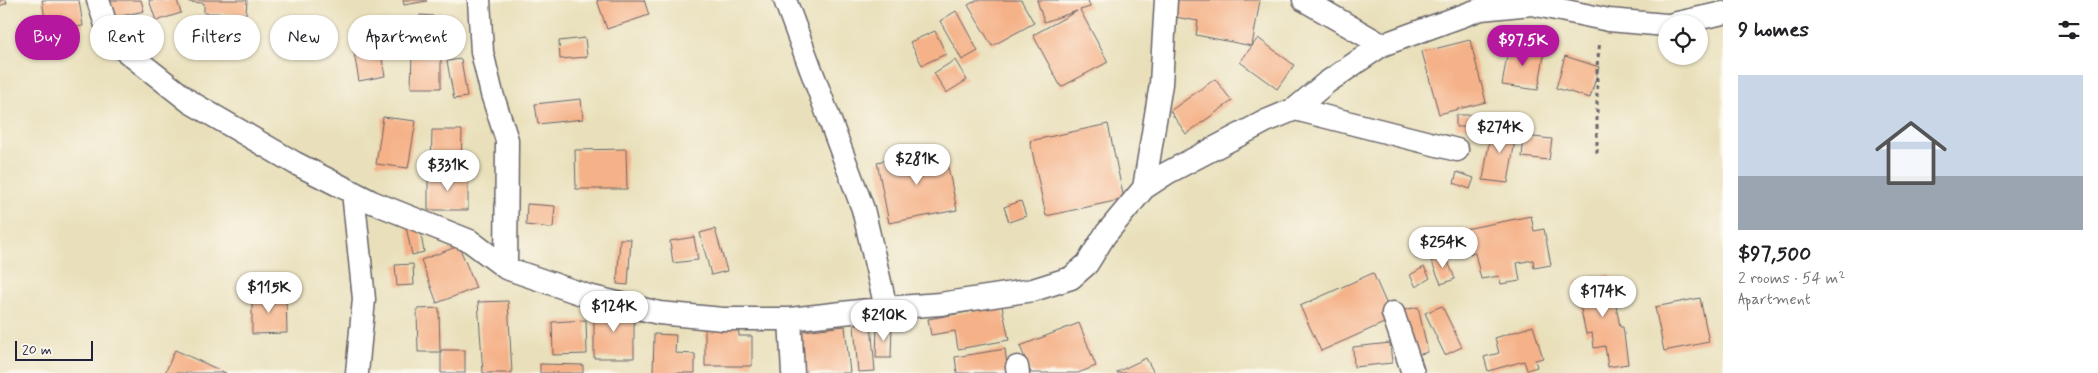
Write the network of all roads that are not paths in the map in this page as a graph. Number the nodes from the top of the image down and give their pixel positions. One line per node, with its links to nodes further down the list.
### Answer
1 (98, 0): 13 (street)
2 (479, 0): 14 (street)
3 (785, 0): 15 (street)
4 (1166, 0): 12 (street)
5 (1304, 0): 9 (street)
6 (1723, 13): 7 (street)
7 (1708, 16)
8 (1658, 24): 9 (street)
9 (1382, 45): 10 (street)
10 (1295, 109): 11 (street); 12 (street)
11 (1457, 150)
12 (1144, 188): 15 (street)
13 (353, 192): 14 (street); 19 (street)
14 (506, 268): 17 (street)
15 (886, 308): 17 (street)
16 (1393, 314): 20 (street)
17 (790, 320): 18 (street)
18 (791, 369)
19 (357, 373)
20 (1413, 373)

